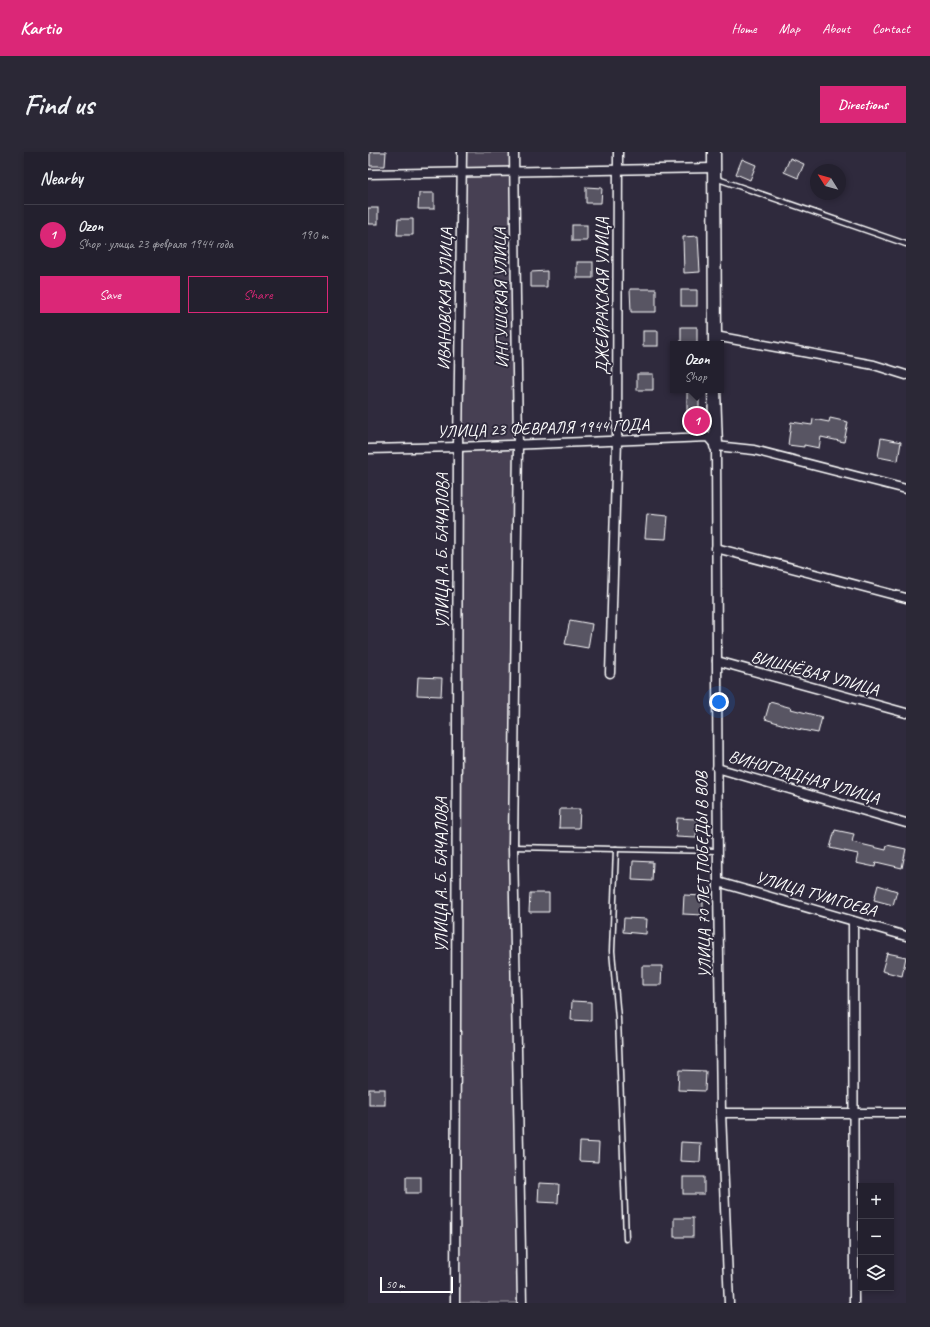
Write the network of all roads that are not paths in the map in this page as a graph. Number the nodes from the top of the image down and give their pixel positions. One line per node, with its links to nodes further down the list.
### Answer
1 (462, 152): 6 (street, ИВАНОВСКАЯ УЛИЦА)
2 (514, 152): 7 (street, ИНГУШСКАЯ УЛИЦА)
3 (618, 152): 5 (street, ДЖЕЙРАХСКАЯ УЛИЦА)
4 (714, 152): 8 (street)
5 (618, 170): 7 (street); 8 (street); 15 (street, ДЖЕЙРАХСКАЯ УЛИЦА)
6 (462, 172): 7 (street); 9 (street); 18 (street, ИВАНОВСКАЯ УЛИЦА)
7 (515, 172): 16 (street, ИНГУШСКАЯ УЛИЦА)
8 (715, 173): 10 (lane); 11 (street)
9 (368, 174)
10 (906, 244)
11 (715, 340)
12 (724, 341): 13 (street)
13 (906, 375)
14 (714, 393): 17 (street)
15 (617, 441): 16 (street, УЛИЦА 23 ФЕВРАЛЯ 1944 ГОДА); 17 (street, УЛИЦА 23 ФЕВРАЛЯ 1944 ГОДА); 24 (street, ДЖЕЙРАХСКАЯ УЛИЦА)
16 (518, 444): 18 (street, УЛИЦА 23 ФЕВРАЛЯ 1944 ГОДА); 28 (street, ИНГУШСКАЯ УЛИЦА)
17 (716, 446): 20 (street); 21 (street, УЛИЦА 70 ЛЕТ ПОБЕДЫ В ВОВ)
18 (458, 447): 19 (street, УЛИЦА 23 ФЕВРАЛЯ 1944 ГОДА); 38 (street, УЛИЦА А. Б. БАЧАЛОВА)
19 (368, 449)
20 (906, 489)
21 (716, 548): 22 (street); 23 (street, УЛИЦА 70 ЛЕТ ПОБЕДЫ В ВОВ)
22 (906, 598)
23 (717, 661): 25 (street, ВИШНЁВАЯ УЛИЦА); 26 (street, УЛИЦА 70 ЛЕТ ПОБЕДЫ В ВОВ)
24 (610, 673)
25 (906, 713)
26 (717, 768): 27 (street, ВИНОГРАДНАЯ УЛИЦА); 30 (street, УЛИЦА 70 ЛЕТ ПОБЕДЫ В ВОВ)
27 (906, 823)
28 (513, 847): 29 (lane); 39 (street, ИНГУШСКАЯ УЛИЦА)
29 (616, 849): 30 (lane); 37 (lane)
30 (717, 851): 31 (street, УЛИЦА 70 ЛЕТ ПОБЕДЫ В ВОВ)
31 (718, 882): 32 (street, УЛИЦА ТУМГОЕВА); 35 (street, УЛИЦА 70 ЛЕТ ПОБЕДЫ В ВОВ)
32 (853, 921): 33 (street, УЛИЦА ТУМГОЕВА); 34 (street)
33 (906, 936)
34 (853, 1112): 35 (street); 36 (street); 41 (street)
35 (721, 1113): 40 (street, УЛИЦА 70 ЛЕТ ПОБЕДЫ В ВОВ)
36 (906, 1113)
37 (626, 1239)
38 (455, 1303)
39 (522, 1303)
40 (729, 1303)
41 (854, 1303)

